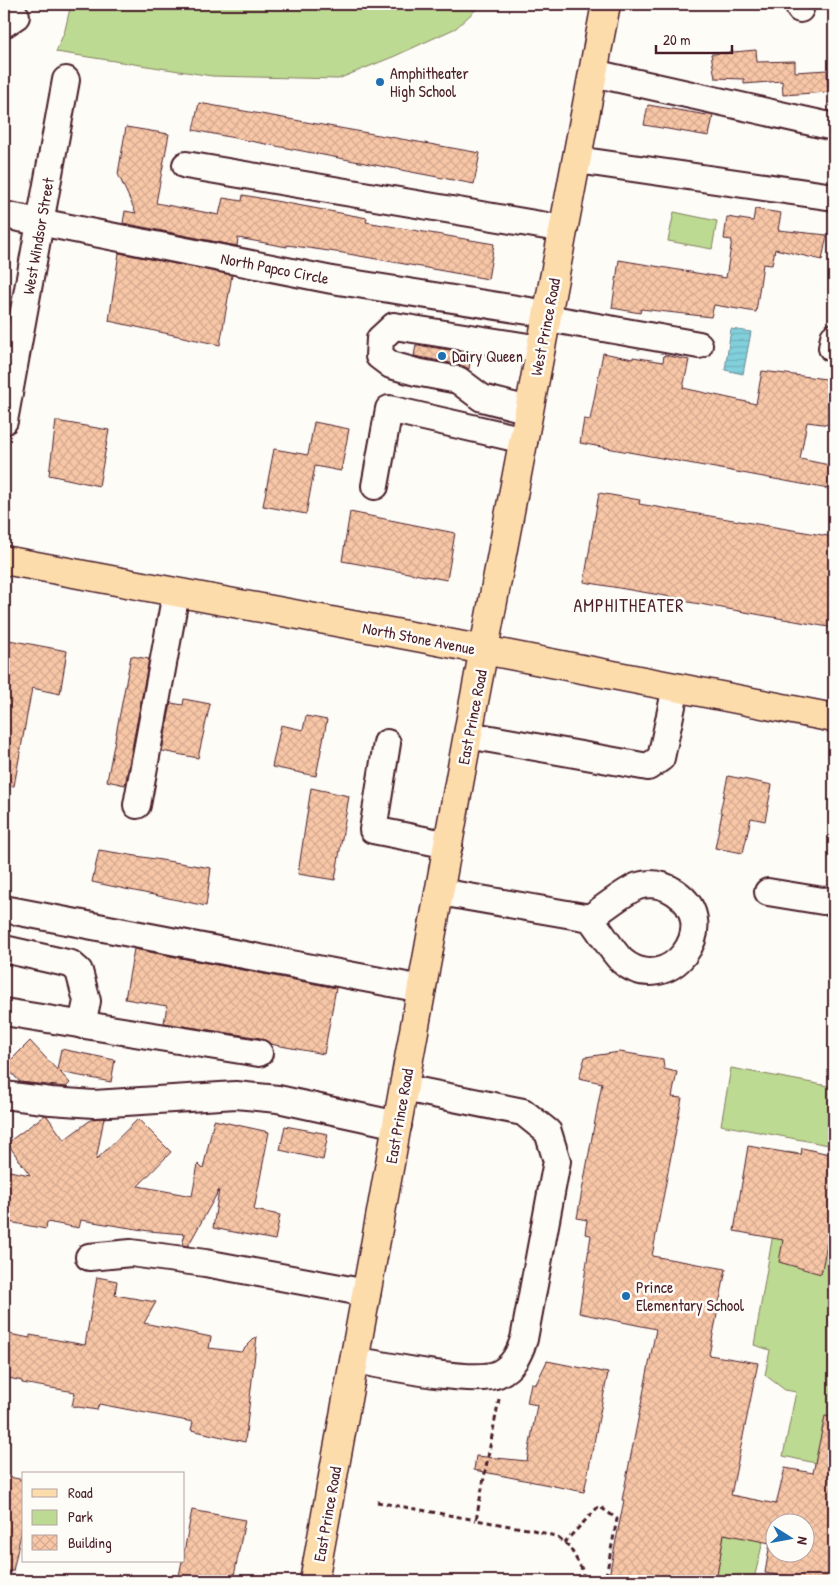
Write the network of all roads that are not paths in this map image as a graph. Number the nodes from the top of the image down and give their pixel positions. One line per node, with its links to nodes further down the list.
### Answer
1 (606, 4): 2 (main road, West Prince Road)
2 (593, 73): 4 (street); 5 (main road, West Prince Road)
3 (66, 80): 9 (street, West Windsor Street)
4 (834, 127)
5 (577, 160): 7 (street); 10 (main road, West Prince Road)
6 (186, 165): 10 (street)
7 (834, 197)
8 (4, 215): 9 (street, North Papco Circle)
9 (41, 222): 11 (street, North Papco Circle); 17 (street, West Windsor Street)
10 (564, 229): 11 (main road, West Prince Road)
11 (547, 316): 13 (street, North Papco Circle); 14 (main road, West Prince Road)
12 (834, 338): 15 (street)
13 (699, 345)
14 (541, 349): 16 (main road, West Prince Road); 16 (street)
15 (834, 349)
16 (529, 410): 18 (main road, West Prince Road)
17 (4, 421)
18 (524, 440): 19 (street); 22 (main road, West Prince Road)
19 (375, 486)
20 (4, 560): 21 (main road, North Stone Avenue)
21 (176, 593): 22 (main road, North Stone Avenue); 27 (street)
22 (484, 650): 23 (main road, North Stone Avenue); 25 (main road, East Prince Road)
23 (676, 687): 24 (main road, North Stone Avenue); 25 (street)
24 (834, 718)
25 (468, 735): 28 (main road, East Prince Road)
26 (387, 743): 28 (street)
27 (137, 805)
28 (449, 845): 29 (main road, East Prince Road)
29 (440, 892): 33 (street); 35 (main road, East Prince Road)
30 (768, 892): 31 (street)
31 (829, 901)
32 (4, 909): 35 (street)
33 (590, 918)
34 (4, 949): 37 (street)
35 (422, 990): 39 (main road, East Prince Road)
36 (4, 1012): 37 (street)
37 (82, 1025): 38 (street)
38 (258, 1053)
39 (404, 1088): 41 (main road, East Prince Road); 44 (street)
40 (4, 1095): 41 (street)
41 (398, 1125): 43 (main road, East Prince Road)
42 (89, 1257): 43 (street)
43 (367, 1293): 44 (main road, East Prince Road)
44 (354, 1360): 45 (main road, East Prince Road)
45 (314, 1581)

